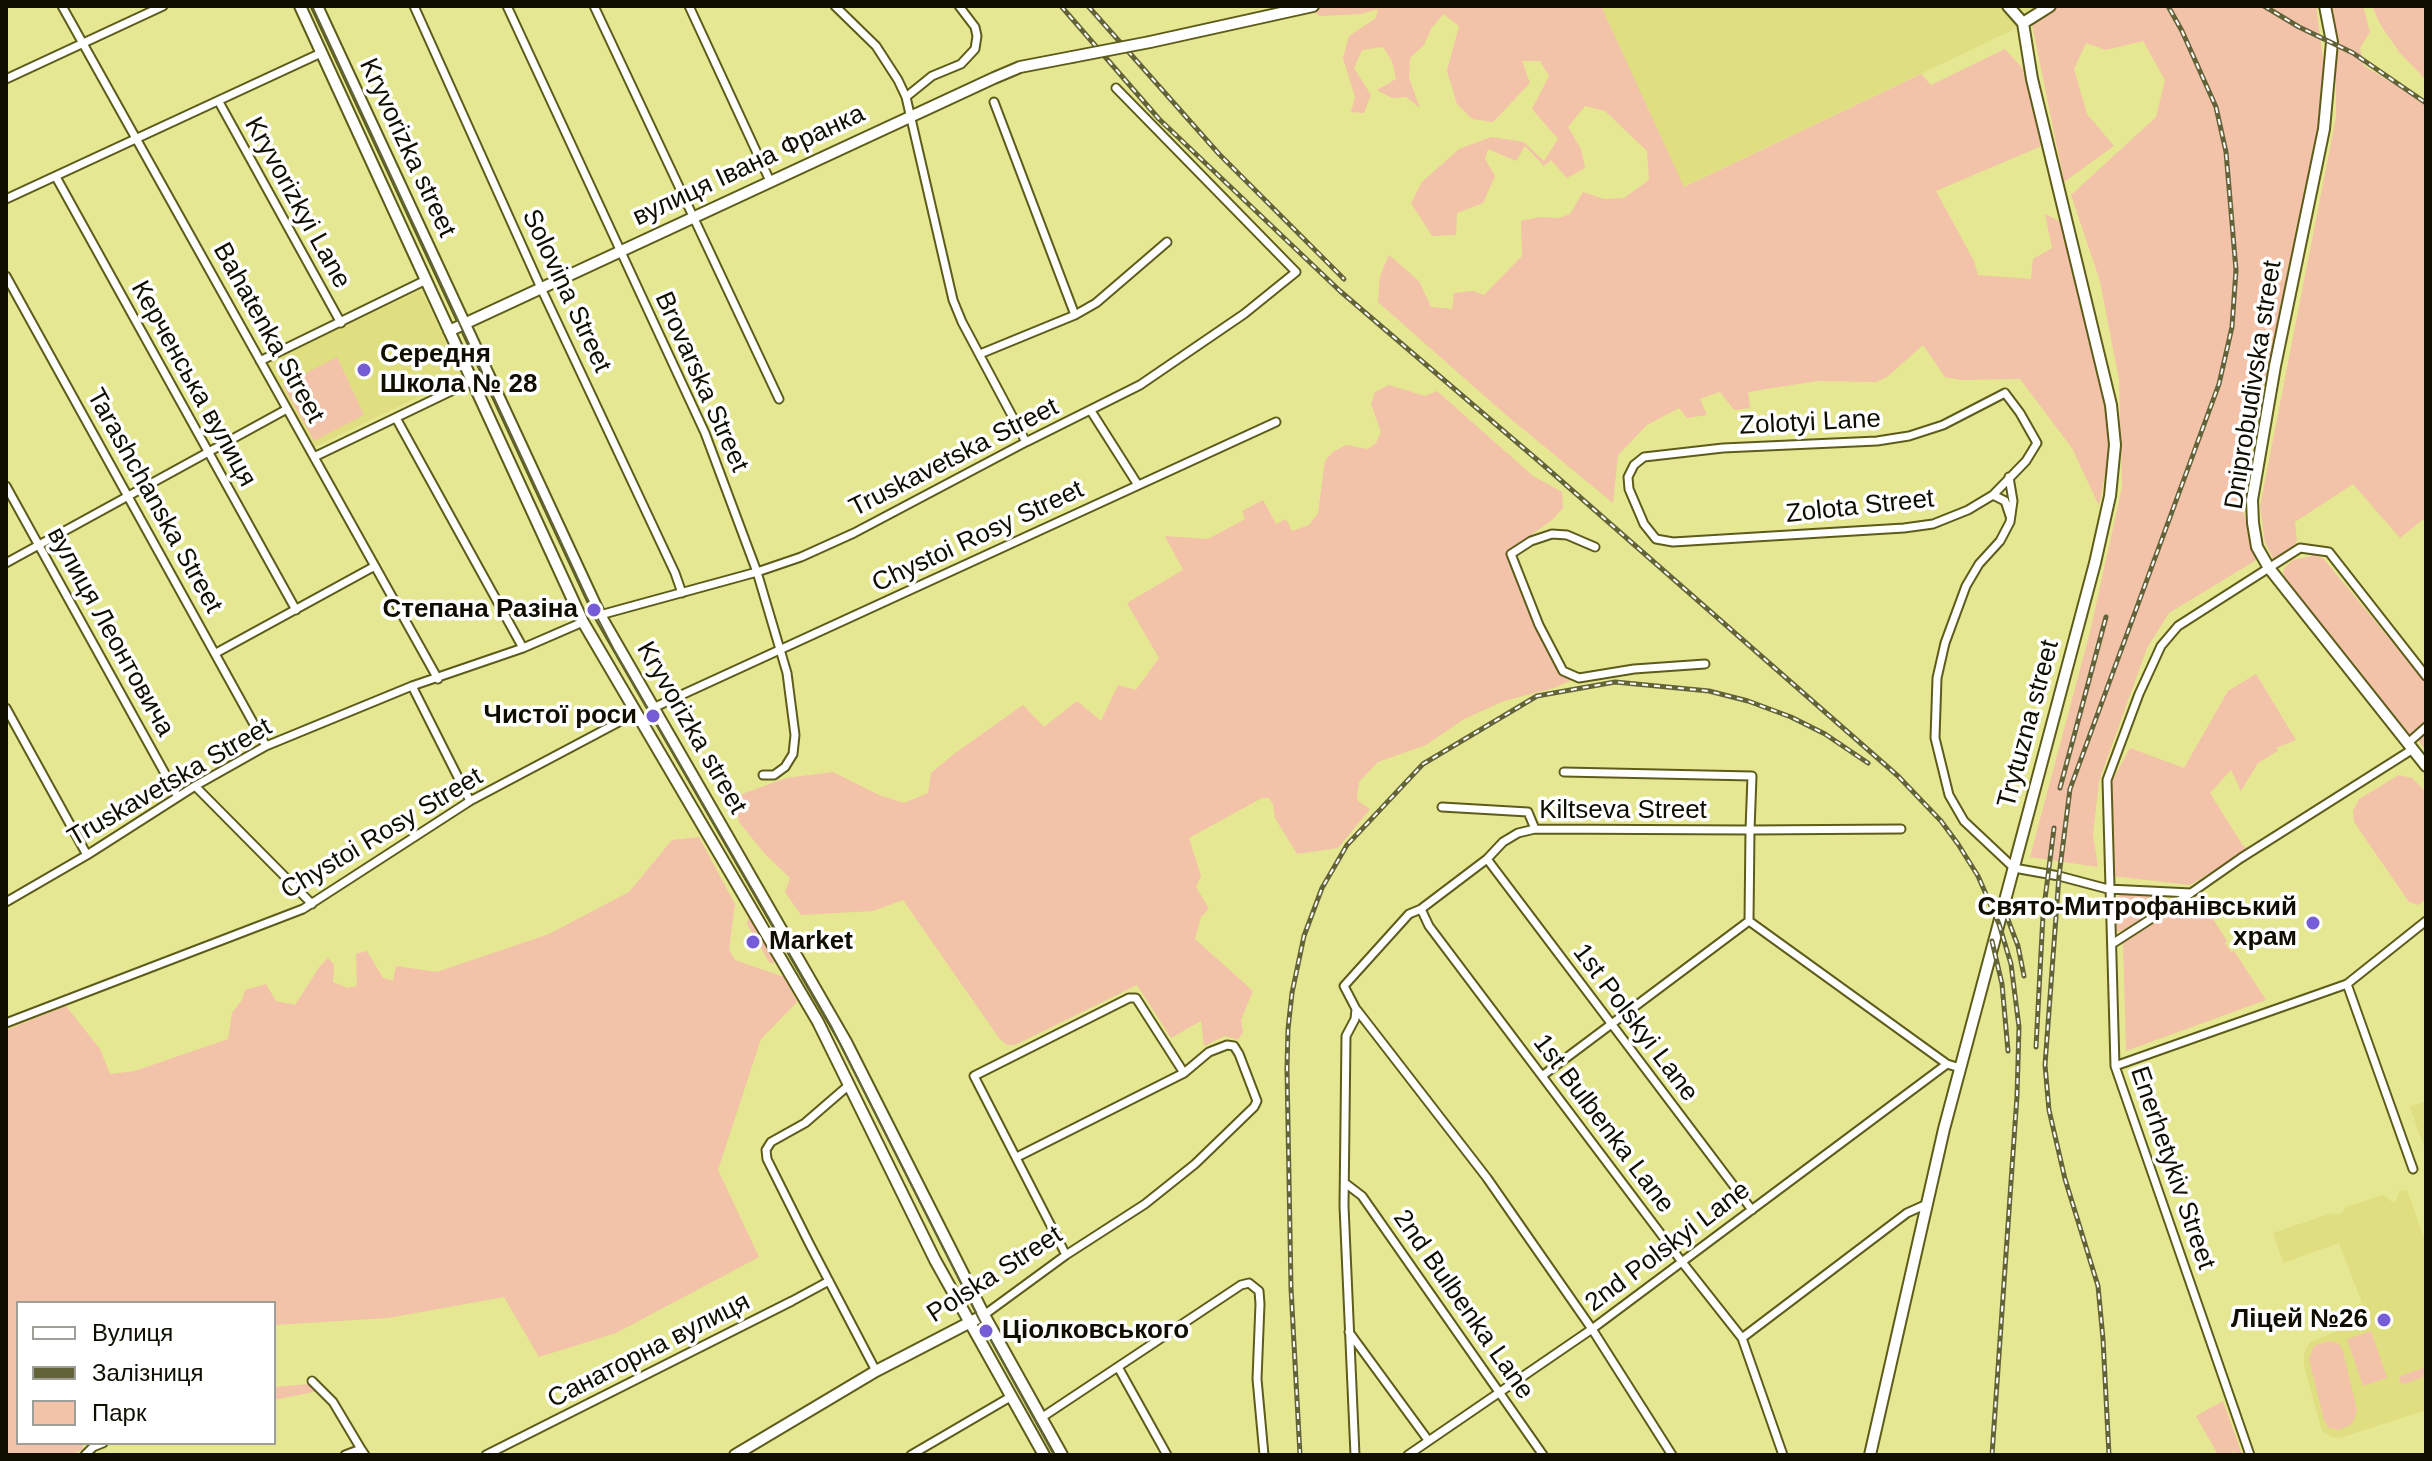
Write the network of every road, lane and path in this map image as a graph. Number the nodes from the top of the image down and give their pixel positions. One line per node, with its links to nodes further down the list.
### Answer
1 (62, 6): 16 (street, Bahatenka Street)
2 (163, 6): 16 (street)
3 (300, 6): 17 (main road, Kryvorizka street)
4 (317, 6): 36 (main road, Kryvorizka street)
5 (414, 6): 33 (street, Solovina Street)
6 (507, 6): 30 (street, Brovarska Street)
7 (594, 6): 28 (street)
8 (689, 6): 26 (street)
9 (835, 6): 20 (street)
10 (959, 6): 20 (street)
11 (1313, 6): 23 (main road, вулиця Івана Франка, bridge)
12 (2008, 6): 15 (main road)
13 (2050, 6): 15 (main road)
14 (2325, 6): 61 (main road, Dniprobudivska street)
15 (2023, 23): 92 (main road, Trytuzna street)
16 (83, 43): 18 (street); 24 (street, Bahatenka Street)
17 (321, 53): 21 (street); 32 (main road, Kryvorizka street)
18 (6, 79)
19 (1116, 88): 43 (street, Truskavetska Street)
20 (906, 97): 23 (street)
21 (219, 102): 24 (street); 35 (street, Kryvorizkyi Lane)
22 (994, 102): 34 (street)
23 (910, 117): 26 (main road, вулиця Івана Франка); 38 (street)
24 (137, 139): 25 (street); 39 (street, Bahatenka Street)
25 (56, 177): 27 (street); 48 (street, Керченська вулиця)
26 (770, 181): 28 (main road, вулиця Івана Франка)
27 (6, 199)
28 (693, 216): 30 (main road, вулиця Івана Франка); 41 (street)
29 (1167, 242): 34 (street)
30 (620, 250): 33 (main road, вулиця Івана Франка); 62 (street, Brovarska Street)
31 (6, 276): 54 (street, Tarashchanska Street)
32 (426, 280): 35 (street); 37 (main road, Kryvorizka street)
33 (541, 288): 36 (main road, вулиця Івана Франка); 63 (street, Solovina Street)
34 (1075, 315): 38 (street)
35 (341, 323): 39 (street)
36 (464, 323): 37 (main road, вулиця Івана Франка); 65 (main road, Kryvorizka street)
37 (449, 331): 40 (main road, Kryvorizka street)
38 (980, 354): 46 (street)
39 (260, 361): 42 (street, Bahatenka Street)
40 (472, 381): 44 (street); 66 (main road, Kryvorizka street)
41 (779, 399)
42 (287, 409): 48 (street); 49 (street, Bahatenka Street)
43 (1091, 411): 46 (street, Truskavetska Street); 51 (street)
44 (396, 418): 49 (street); 67 (street)
45 (1276, 422): 51 (street, Chystoi Rosy Street)
46 (1026, 442): 62 (street, Truskavetska Street)
47 (2037, 443): 50 (street, Zolota Street); 56 (street, Zolotyi Lane)
48 (209, 452): 54 (street); 64 (street, Керченська вулиця)
49 (314, 457): 60 (street, Bahatenka Street)
50 (2009, 477): 53 (street, Zolota Street); 55 (street)
51 (1138, 485): 68 (street, Chystoi Rosy Street)
52 (6, 486): 57 (street, вулиця Леонтовича)
53 (1993, 495): 55 (street); 56 (street, Zolota Street)
54 (129, 496): 57 (street); 69 (street, Tarashchanska Street)
55 (2010, 522): 92 (street)
56 (1656, 539)
57 (39, 545): 59 (street); 84 (street, вулиця Леонтовича)
58 (1595, 547): 70 (street)
59 (6, 563)
60 (375, 566): 64 (street); 72 (street, Bahatenka Street)
61 (2269, 568): 71 (street, Enerhetykiv Street); 79 (main road, Dniprobudivska street); 93 (street, Enerhetykiv Street)
62 (757, 572): 63 (street, Truskavetska Street); 68 (street, Brovarska Street)
63 (682, 593): 65 (street, Truskavetska Street)
64 (296, 610): 69 (street)
65 (600, 615): 75 (main road, Kryvorizka street)
66 (583, 622): 67 (street, Truskavetska Street); 76 (main road, Kryvorizka street)
67 (523, 648): 72 (street, Truskavetska Street)
68 (782, 649): 75 (street, Chystoi Rosy Street); 82 (street, Brovarska Street)
69 (216, 653): 78 (street, Tarashchanska Street)
70 (1705, 664)
71 (2426, 676)
72 (438, 679): 73 (street, Truskavetska Street)
73 (412, 686): 78 (street, Truskavetska Street); 85 (street)
74 (6, 708): 90 (street)
75 (653, 708): 121 (main road, Kryvorizka street)
76 (636, 713): 85 (street, Chystoi Rosy Street); 112 (main road, Kryvorizka street)
77 (2426, 727): 79 (street)
78 (266, 746): 83 (street, Truskavetska Street)
79 (2411, 746): 80 (main road, Dniprobudivska street); 94 (street)
80 (2426, 766)
81 (1564, 772): 89 (street)
82 (763, 775)
83 (195, 786): 84 (street, Truskavetska Street); 96 (street)
84 (178, 797): 90 (street, Truskavetska Street)
85 (470, 801): 96 (street, Chystoi Rosy Street)
86 (1442, 807): 87 (street)
87 (1535, 829): 89 (street, Kiltseva Street); 91 (street, Kiltseva Street)
88 (1901, 829): 89 (street, Kiltseva Street)
89 (1750, 830): 98 (street)
90 (87, 855): 95 (street, Truskavetska Street)
91 (1487, 859): 97 (street, Kiltseva Street); 104 (street, 1st Polskyi Lane)
92 (2014, 868): 93 (street); 109 (main road, Trytuzna street)
93 (2108, 889): 94 (street); 100 (street, Enerhetykiv Street)
94 (2191, 893): 100 (street)
95 (6, 902)
96 (312, 904): 103 (street, Chystoi Rosy Street)
97 (1421, 909): 102 (street, Kiltseva Street); 111 (street, 1st Bulbenka Lane)
98 (1749, 921): 104 (street); 107 (street)
99 (2426, 921): 101 (street)
100 (2112, 944): 108 (street, Enerhetykiv Street)
101 (2347, 984): 108 (street); 114 (street)
102 (1356, 1009): 105 (street); 106 (street, Kiltseva Street)
103 (6, 1023)
104 (1611, 1024): 111 (street); 117 (street, 1st Polskyi Lane)
105 (1369, 1028): 106 (street); 123 (street)
106 (1349, 1030): 115 (street, Kiltseva Street)
107 (1947, 1064): 109 (street); 117 (street, 2nd Polskyi Lane)
108 (2115, 1066): 150 (street, Enerhetykiv Street)
109 (1960, 1068): 116 (main road, Trytuzna street)
110 (1184, 1073): 113 (street); 113 (street); 118 (street, Polska Street)
111 (1542, 1076): 119 (street, 1st Bulbenka Lane)
112 (849, 1085): 120 (street); 122 (main road, Kryvorizka street)
113 (1017, 1157): 118 (street)
114 (2413, 1169)
115 (1345, 1183): 124 (street, Kiltseva Street); 129 (street, 2nd Bulbenka Lane)
116 (1927, 1204): 125 (street); 149 (main road, Trytuzna street)
117 (1752, 1210): 119 (street, 2nd Polskyi Lane)
118 (1066, 1255): 121 (street, Polska Street)
119 (1682, 1262): 123 (street, 2nd Polskyi Lane); 125 (street, 1st Bulbenka Lane)
120 (829, 1281): 127 (street); 137 (street, Санаторна вулиця)
121 (984, 1315): 122 (main road, Polska Street); 131 (main road, Kryvorizka street)
122 (970, 1324): 127 (main road, Polska Street); 130 (main road, Kryvorizka street)
123 (1592, 1329): 129 (street, 2nd Polskyi Lane); 147 (street)
124 (1349, 1332): 132 (street); 145 (street, Kiltseva Street)
125 (1742, 1338): 148 (street, 1st Bulbenka Lane)
126 (1118, 1367): 131 (street); 143 (street); 144 (street)
127 (876, 1371): 138 (main road, Polska Street)
128 (312, 1381): 134 (street)
129 (1499, 1392): 132 (street, 2nd Polskyi Lane); 146 (street, 2nd Bulbenka Lane)
130 (1012, 1396): 133 (street); 141 (main road, Kryvorizka street)
131 (1041, 1418): 142 (main road, Kryvorizka street)
132 (1428, 1440): 135 (street, 2nd Polskyi Lane)
133 (930, 1445): 139 (street); 140 (street)
134 (363, 1452): 136 (street)
135 (1411, 1454)
136 (345, 1455)
137 (486, 1455)
138 (735, 1455)
139 (911, 1455)
140 (936, 1455)
141 (1044, 1455)
142 (1062, 1455)
143 (1167, 1455)
144 (1264, 1455)
145 (1355, 1455)
146 (1543, 1455)
147 (1672, 1455)
148 (1783, 1455)
149 (1870, 1455)
150 (2250, 1455)

